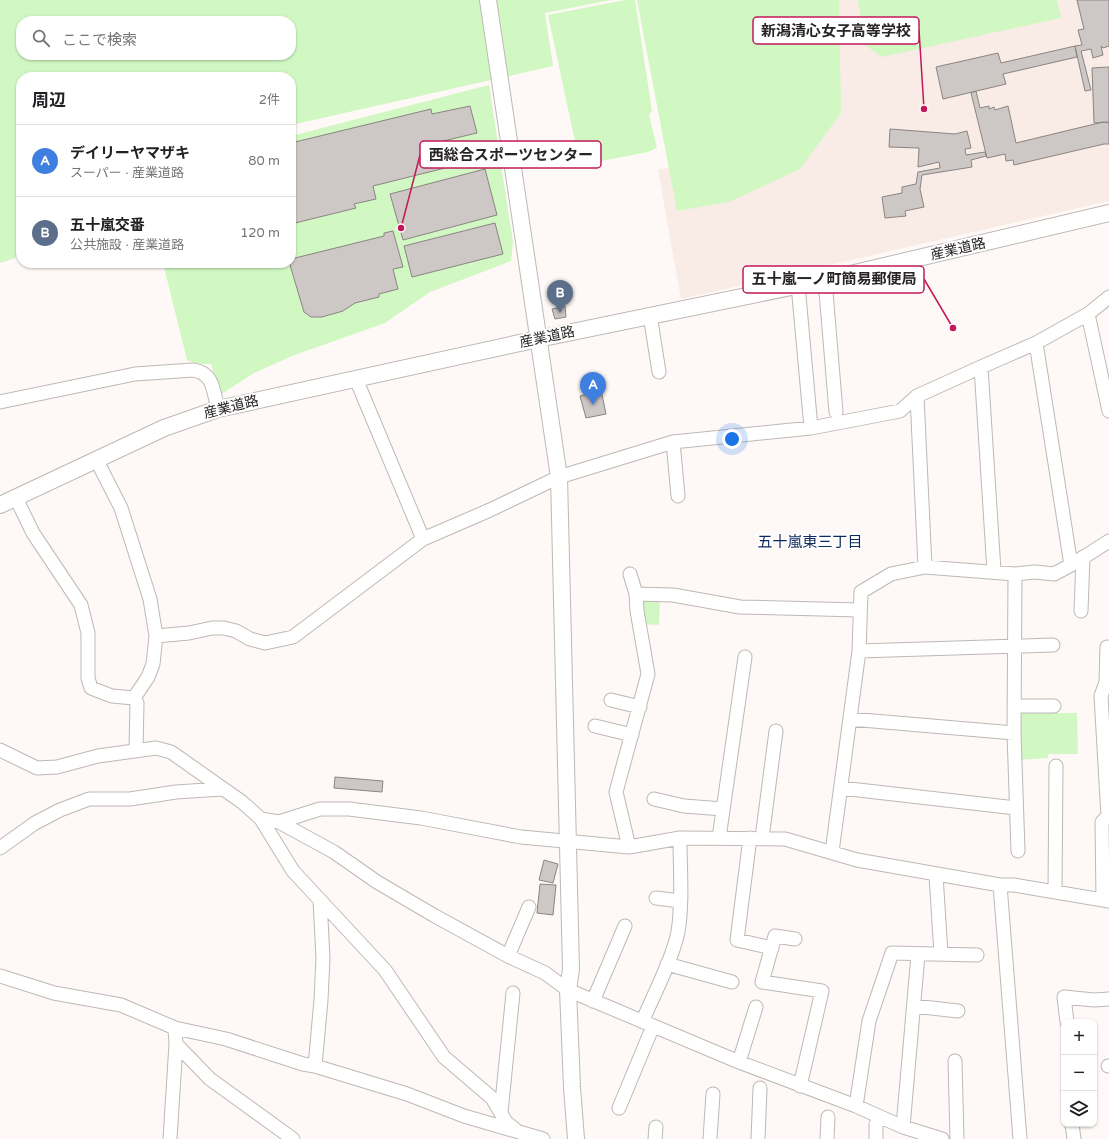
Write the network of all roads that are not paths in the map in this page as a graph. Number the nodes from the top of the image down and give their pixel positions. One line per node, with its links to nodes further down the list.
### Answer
1 (488, 0): 8 (street)
2 (1109, 213): 3 (street, 産業道路)
3 (825, 280): 4 (street, 産業道路); 17 (street)
4 (798, 285): 7 (street, 産業道路); 18 (street)
5 (1109, 297): 6 (street)
6 (1088, 314): 9 (street); 16 (street)
7 (650, 315): 8 (street, 産業道路); 11 (street)
8 (538, 339): 12 (street, 産業道路); 21 (street)
9 (1036, 344): 10 (street); 28 (street)
10 (981, 366): 13 (street); 30 (street)
11 (660, 372)
12 (356, 379): 15 (street, 産業道路); 25 (street)
13 (917, 396): 18 (street); 29 (street)
14 (0, 402): 15 (street)
15 (218, 409): 20 (street, 産業道路)
16 (1109, 411)
17 (836, 412)
18 (811, 428): 19 (street)
19 (674, 442): 21 (street); 22 (street)
20 (96, 458): 23 (street, 産業道路); 36 (street)
21 (559, 477): 25 (street); 65 (street)
22 (678, 496)
23 (16, 498): 24 (street, 産業道路); 42 (street)
24 (0, 505)
25 (423, 539): 36 (street)
26 (1109, 541): 27 (street)
27 (1083, 557): 28 (street); 35 (street)
28 (1072, 565): 32 (street)
29 (925, 567): 30 (street); 34 (street)
30 (994, 571): 32 (street)
31 (630, 574): 33 (street)
32 (1015, 574): 38 (street)
33 (636, 594): 34 (street); 46 (street)
34 (859, 610): 40 (street)
35 (1081, 611)
36 (156, 636): 42 (street)
37 (1053, 645): 38 (street)
38 (1015, 646): 40 (street); 44 (street)
39 (1107, 647): 76 (street)
40 (859, 651): 47 (street)
41 (745, 656): 59 (street)
42 (134, 698): 53 (street)
43 (611, 700): 46 (street)
44 (1014, 706): 45 (street); 50 (street)
45 (1054, 706)
46 (640, 707): 51 (street)
47 (850, 719): 50 (street); 55 (street)
48 (595, 726): 51 (street)
49 (776, 731): 64 (street)
50 (1014, 733): 58 (street)
51 (632, 735): 66 (street)
52 (0, 750): 53 (street)
53 (136, 750): 56 (street)
54 (1056, 766): 72 (street)
55 (840, 788): 58 (street); 69 (street)
56 (222, 789): 60 (street); 67 (street)
57 (654, 799): 59 (street)
58 (1016, 808): 68 (street)
59 (723, 809): 63 (street)
60 (261, 819): 61 (street); 74 (street)
61 (279, 822): 65 (street); 84 (street)
62 (680, 838): 63 (street); 66 (street); 75 (street)
63 (718, 838): 64 (street)
64 (756, 838): 69 (street); 80 (street)
65 (567, 841): 66 (street); 88 (street)
66 (630, 847)
67 (0, 848)
68 (1018, 851)
69 (832, 852): 70 (street)
70 (936, 875): 71 (street); 81 (street)
71 (1000, 885): 72 (street); 123 (street)
72 (1055, 892): 76 (street)
73 (656, 898): 75 (street)
74 (320, 900): 101 (street); 107 (street)
75 (680, 901): 85 (street)
76 (1106, 901)
77 (529, 907): 84 (street)
78 (625, 926): 91 (street)
79 (795, 939): 80 (street)
80 (772, 948): 102 (street)
81 (941, 954): 82 (street); 83 (street)
82 (918, 955): 92 (street); 105 (street)
83 (977, 955)
84 (508, 956): 88 (street)
85 (667, 964): 87 (street); 96 (street)
86 (0, 976): 97 (street)
87 (732, 982)
88 (568, 990): 91 (street); 116 (street)
89 (513, 993): 107 (street)
90 (1109, 999): 95 (street)
91 (593, 1001): 96 (street)
92 (914, 1006): 94 (street); 110 (street)
93 (756, 1007): 100 (street)
94 (958, 1011)
95 (1067, 1019)
96 (648, 1023): 100 (street); 106 (street)
97 (175, 1028): 98 (street); 101 (street)
98 (176, 1044): 113 (street); 114 (street)
99 (955, 1061): 122 (street)
100 (739, 1062): 102 (street)
101 (315, 1066): 112 (street)
102 (800, 1086): 105 (street)
103 (760, 1088): 118 (street)
104 (713, 1094): 117 (street)
105 (856, 1106): 110 (street)
106 (619, 1108)
107 (501, 1112): 112 (street)
108 (828, 1117): 119 (street)
109 (876, 1124): 120 (street)
110 (903, 1127): 121 (street)
111 (1072, 1127): 124 (street)
112 (516, 1134): 115 (street)
113 (170, 1139)
114 (293, 1139)
115 (543, 1139)
116 (576, 1139)
117 (710, 1139)
118 (758, 1139)
119 (827, 1139)
120 (876, 1139)
121 (942, 1139)
122 (958, 1139)
123 (1020, 1139)
124 (1074, 1139)

